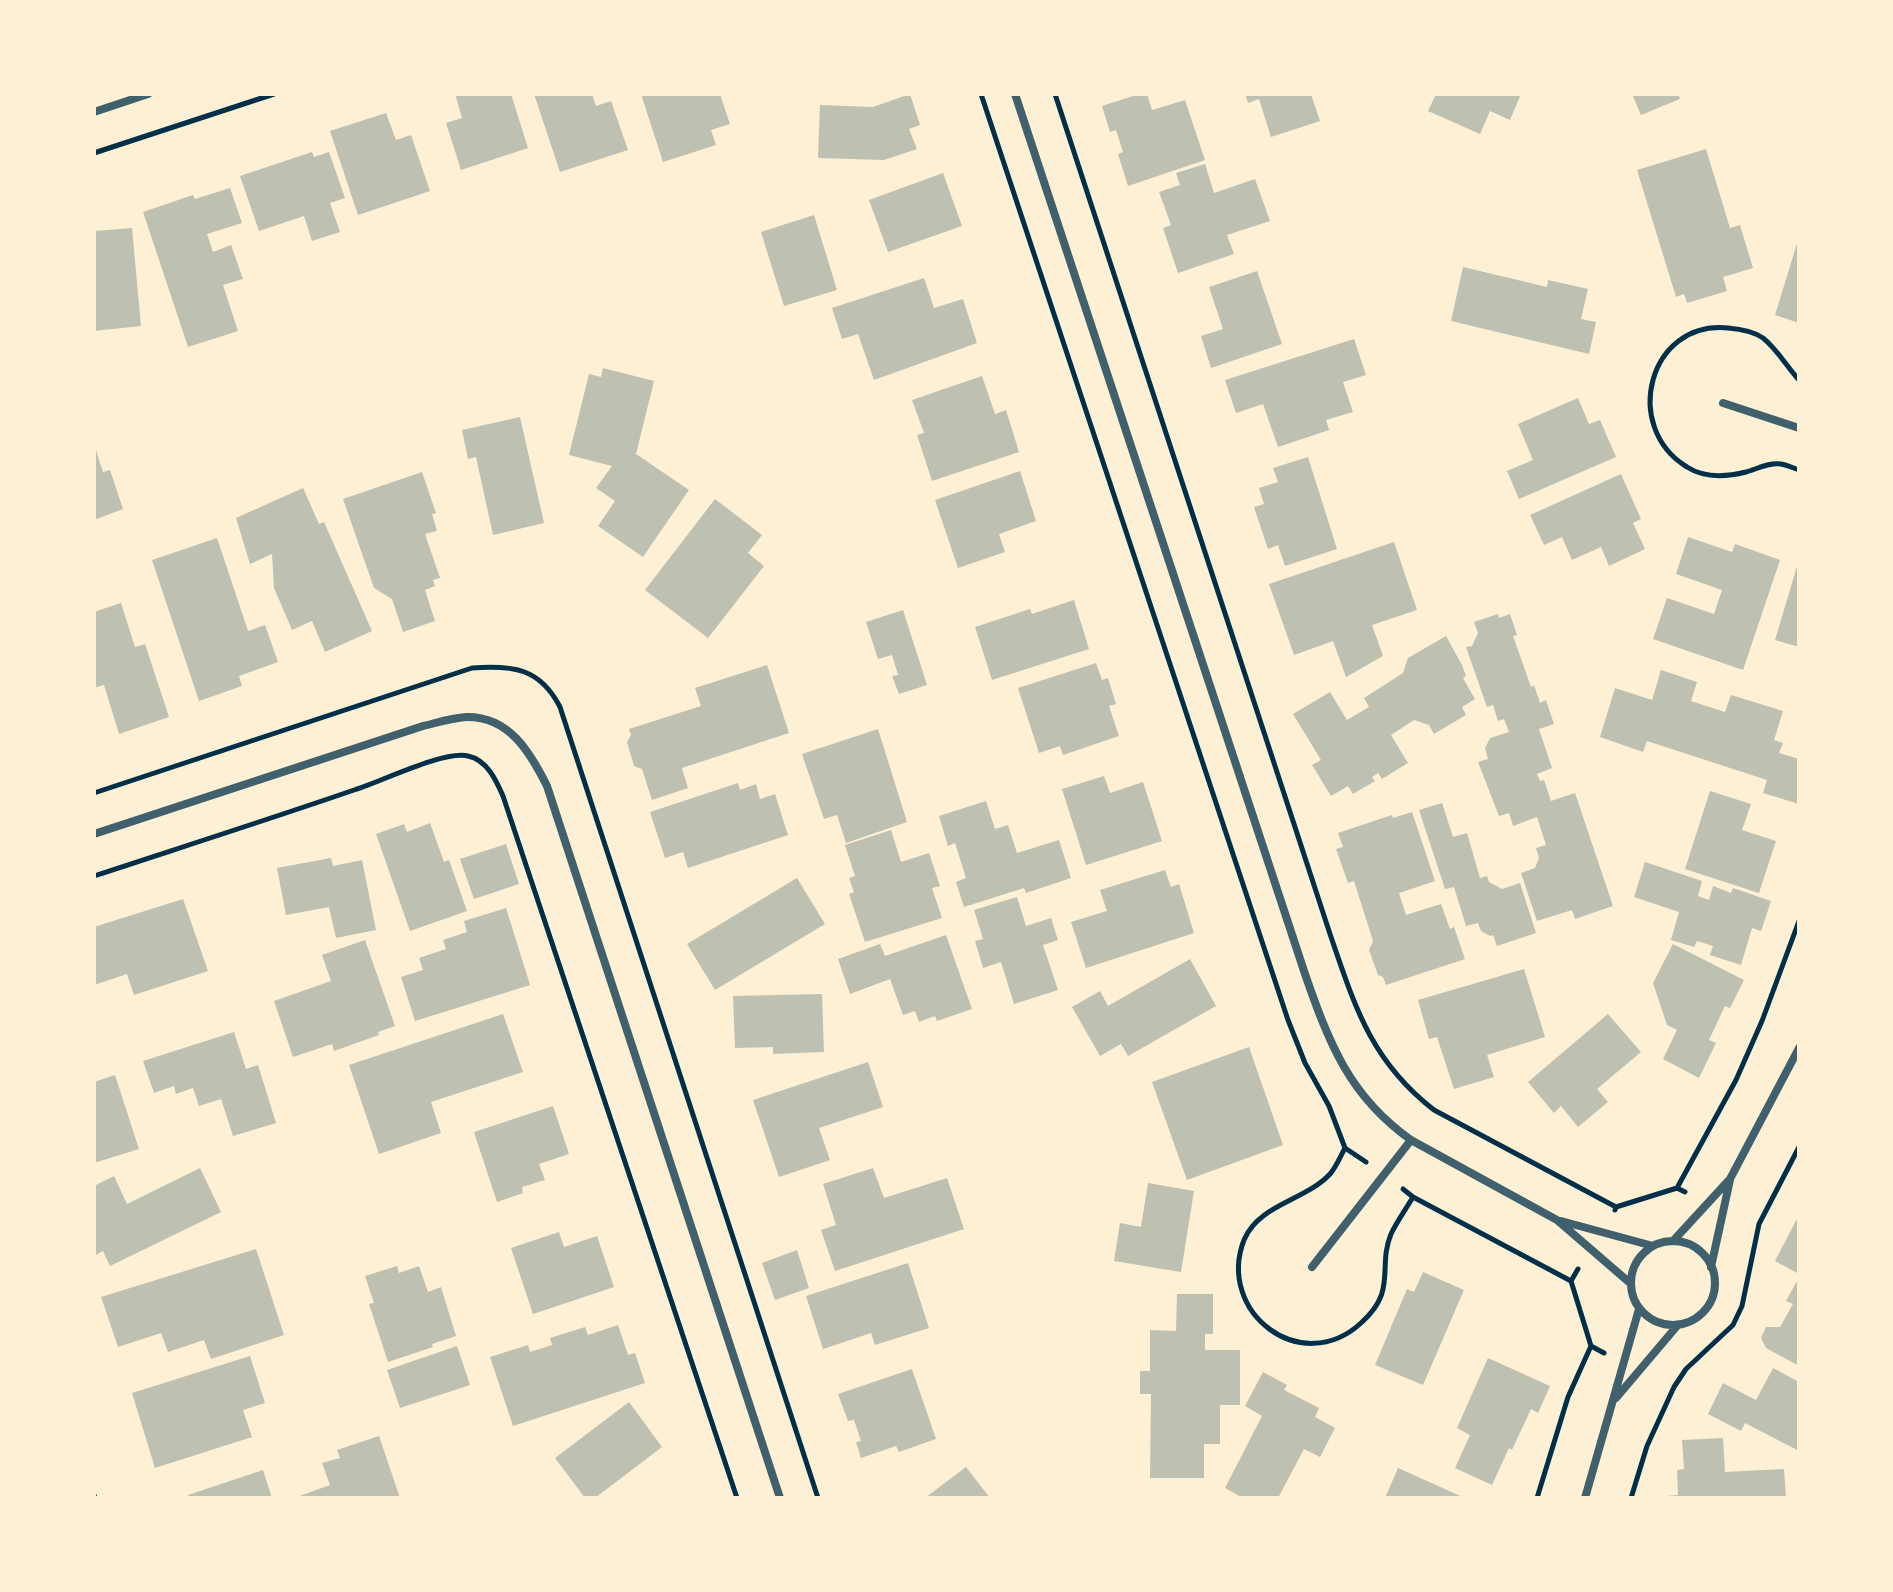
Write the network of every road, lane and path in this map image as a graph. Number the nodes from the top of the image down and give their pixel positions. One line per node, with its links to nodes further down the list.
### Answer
1 (148, 94): 6 (street)
2 (274, 94): 7 (path)
3 (981, 94): 17 (path)
4 (1015, 94): 15 (street)
5 (1055, 94): 22 (path)
6 (94, 112)
7 (94, 153)
8 (1723, 403): 9 (street)
9 (1799, 428)
10 (94, 793): 39 (path)
11 (94, 834): 38 (street)
12 (94, 876): 37 (path)
13 (1799, 921): 19 (path)
14 (1799, 1048): 18 (street)
15 (1411, 1140): 23 (street); 28 (street)
16 (1799, 1147): 42 (path)
17 (1345, 1148)
18 (1730, 1179): 25 (street); 29 (street)
19 (1677, 1188): 20 (path); 22 (path)
20 (1691, 1194)
21 (1413, 1197): 30 (path)
22 (1616, 1207): 24 (path)
23 (1557, 1220): 26 (street); 31 (street)
24 (1609, 1221)
25 (1673, 1241): 26 (street); 29 (street)
26 (1653, 1246): 31 (street)
27 (1581, 1264): 30 (path)
28 (1312, 1267)
29 (1711, 1267): 33 (street)
30 (1571, 1281): 34 (path)
31 (1630, 1283): 32 (street)
32 (1639, 1309): 33 (street); 36 (street)
33 (1677, 1326): 36 (street)
34 (1591, 1346): 35 (path); 40 (path)
35 (1607, 1355)
36 (1613, 1402): 41 (street)
37 (737, 1498)
38 (780, 1498)
39 (818, 1498)
40 (1537, 1498)
41 (1585, 1498)
42 (1631, 1498)

